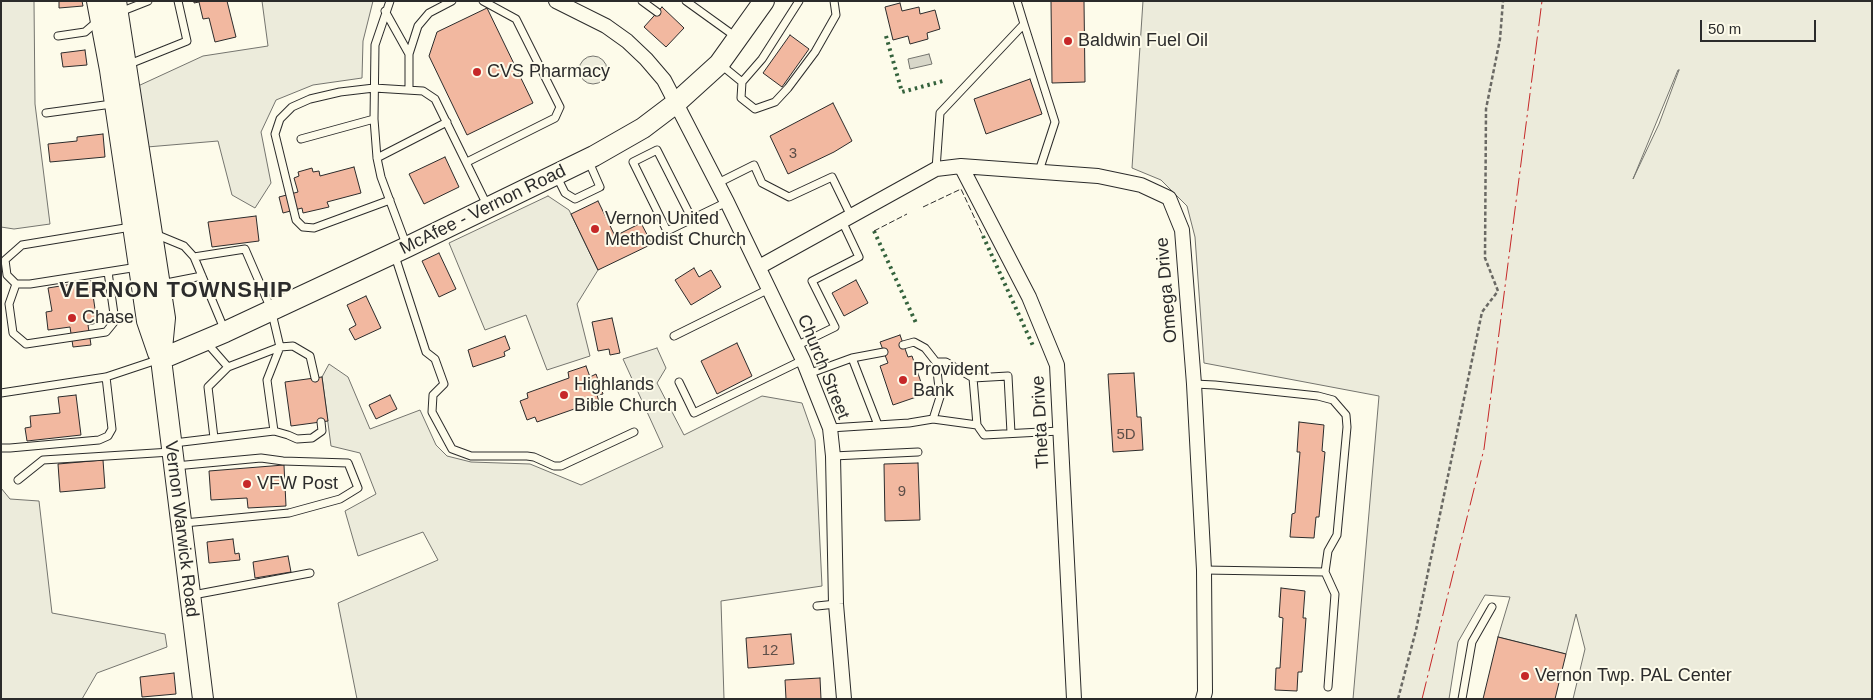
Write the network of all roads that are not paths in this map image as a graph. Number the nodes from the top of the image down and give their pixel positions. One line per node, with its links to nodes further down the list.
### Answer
1 (148, 1): 13 (lane)
2 (178, 1): 21 (lane)
3 (390, 1): 14 (lane)
4 (452, 1): 19 (lane)
5 (483, 1): 33 (lane)
6 (556, 1): 25 (street, Church Street)
7 (642, 1): 15 (lane)
8 (686, 1): 18 (lane)
9 (764, 1): 18 (main road, McAfee - Vernon Road)
10 (799, 1): 22 (lane)
11 (834, 1): 22 (lane)
12 (1017, 1): 16 (lane)
13 (108, 8): 17 (lane); 21 (main road); 26 (main road)
14 (385, 11): 19 (lane); 23 (lane)
15 (657, 12)
16 (1024, 24): 35 (lane); 36 (lane)
17 (58, 36)
18 (738, 38): 20 (main road, McAfee - Vernon Road)
19 (409, 54): 24 (lane)
20 (719, 64): 22 (lane); 25 (main road, McAfee - Vernon Road)
21 (126, 65): 44 (main road)
22 (742, 82)
23 (374, 88): 24 (lane); 28 (lane); 39 (lane)
24 (408, 89): 29 (lane)
25 (676, 103): 32 (main road, McAfee - Vernon Road); 38 (street, Church Street)
26 (115, 104): 27 (lane); 44 (main road)
27 (46, 113)
28 (374, 119): 30 (lane); 31 (lane)
29 (448, 122): 31 (lane); 33 (lane)
30 (300, 139)
31 (377, 158): 39 (lane)
32 (588, 160): 37 (main road, McAfee - Vernon Road); 37 (lane)
33 (467, 162): 41 (lane)
34 (962, 166): 35 (street, Omega Drive); 36 (street, Omega Drive); 80 (street, Theta Drive)
35 (936, 169): 42 (street, Omega Drive)
36 (1039, 172): 72 (street, Omega Drive)
37 (556, 175): 41 (main road, McAfee - Vernon Road)
38 (718, 183): 40 (street, Church Street); 42 (lane)
39 (390, 200): 45 (lane)
40 (727, 202): 43 (lane); 48 (street, Church Street)
41 (488, 208): 45 (main road, McAfee - Vernon Road)
42 (846, 218): 48 (street, Omega Drive); 59 (lane)
43 (692, 219): 43 (lane)
44 (143, 230): 46 (lane); 47 (main road); 51 (lane); 52 (main road)
45 (401, 250): 54 (main road, McAfee - Vernon Road); 81 (lane)
46 (194, 257): 50 (lane); 54 (lane)
47 (140, 266): 49 (lane); 63 (main road)
48 (759, 267): 53 (street, Church Street)
49 (108, 272): 51 (lane); 51 (lane)
50 (202, 276): 52 (lane); 55 (lane)
51 (16, 284)
52 (160, 284): 63 (main road)
53 (770, 289): 56 (lane); 59 (street, Church Street)
54 (272, 309): 55 (main road, McAfee - Vernon Road); 60 (lane)
55 (225, 332): 57 (main road, McAfee - Vernon Road)
56 (674, 336)
57 (204, 340): 63 (main road, McAfee - Vernon Road); 66 (lane)
58 (904, 345): 65 (lane)
59 (796, 346): 64 (street, Church Street)
60 (280, 347): 66 (lane); 69 (lane); 79 (lane)
61 (884, 352): 62 (lane)
62 (852, 358): 67 (lane); 76 (lane)
63 (161, 359): 68 (lane); 86 (main road, Vernon Warwick Road)
64 (803, 360): 67 (street, Church Street); 71 (lane)
65 (936, 362): 70 (lane); 74 (lane)
66 (228, 367): 83 (lane)
67 (808, 374): 78 (street, Church Street)
68 (106, 377): 73 (lane); 84 (lane)
69 (315, 378)
70 (973, 378): 77 (lane); 82 (lane)
71 (679, 382)
72 (1194, 384): 90 (street, Omega Drive); 91 (lane)
73 (1, 394)
74 (933, 419): 76 (lane); 77 (lane)
75 (321, 422): 79 (lane)
76 (878, 425): 78 (lane)
77 (977, 425): 82 (lane)
78 (830, 428): 87 (street, Church Street)
79 (274, 431): 83 (lane)
80 (1060, 431): 82 (lane); 100 (street, Theta Drive)
81 (634, 432)
82 (1011, 433)
83 (214, 438): 86 (lane)
84 (1, 448)
85 (918, 452): 87 (lane)
86 (171, 454): 88 (lane); 89 (main road, Vernon Warwick Road); 89 (lane)
87 (833, 456): 94 (street, Church Street)
88 (18, 480)
89 (181, 523): 93 (main road, Vernon Warwick Road)
90 (1204, 570): 91 (lane); 101 (street, Omega Drive)
91 (1325, 572): 97 (lane)
92 (310, 573): 93 (lane)
93 (190, 596): 98 (main road, Vernon Warwick Road)
94 (836, 604): 95 (lane); 99 (street, Church Street)
95 (817, 606)
96 (1492, 607): 102 (lane)
97 (1328, 687)
98 (203, 699)
99 (844, 699)
100 (1074, 699)
101 (1203, 699)
102 (1462, 699)

